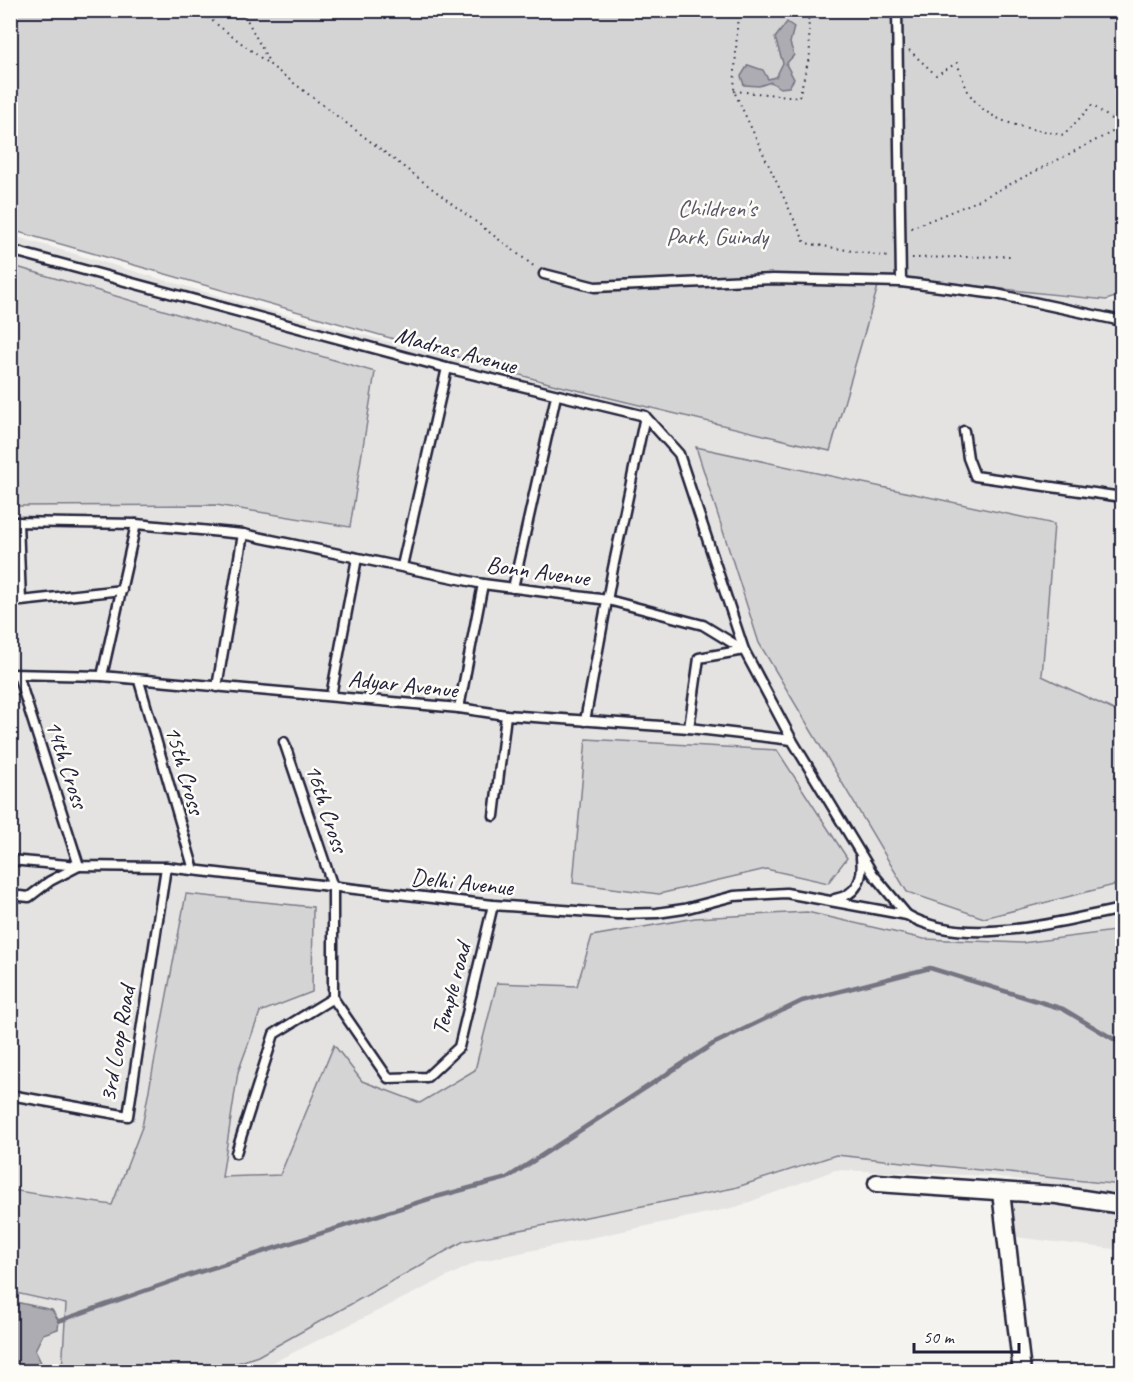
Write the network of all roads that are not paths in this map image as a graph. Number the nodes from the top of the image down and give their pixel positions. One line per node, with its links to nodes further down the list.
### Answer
1 (897, 10): 4 (lane)
2 (10, 250): 6 (lane, Madras Avenue)
3 (544, 274): 4 (lane)
4 (901, 282): 5 (lane)
5 (1122, 321)
6 (447, 368): 7 (lane, Madras Avenue); 15 (lane)
7 (556, 396): 8 (lane, Madras Avenue); 17 (lane)
8 (645, 416): 19 (lane); 20 (lane)
9 (964, 431): 10 (lane)
10 (1122, 497)
11 (14, 522): 12 (lane, Bonn Avenue); 18 (lane)
12 (136, 524): 13 (lane, Bonn Avenue); 18 (lane)
13 (243, 534): 14 (lane, Bonn Avenue); 24 (lane)
14 (357, 558): 15 (lane, Bonn Avenue); 25 (lane)
15 (402, 567): 16 (lane, Bonn Avenue)
16 (483, 584): 17 (lane, Bonn Avenue); 26 (lane)
17 (513, 588): 19 (lane, Bonn Avenue)
18 (122, 590): 22 (lane)
19 (608, 600): 20 (lane, Bonn Avenue); 28 (lane)
20 (744, 650): 29 (lane); 30 (lane)
21 (14, 674): 22 (lane, Adyar Avenue); 35 (lane, 14th Cross)
22 (102, 676): 23 (lane, Adyar Avenue)
23 (139, 681): 24 (lane, Adyar Avenue); 37 (lane, 15th Cross)
24 (217, 687): 25 (lane, Adyar Avenue)
25 (332, 696): 26 (lane, Adyar Avenue)
26 (459, 708): 27 (lane, Adyar Avenue)
27 (506, 715): 28 (lane, Adyar Avenue); 32 (lane)
28 (585, 721): 29 (lane, Adyar Avenue)
29 (689, 728): 30 (lane, Adyar Avenue)
30 (792, 740): 33 (lane)
31 (284, 742): 38 (lane, 16th Cross)
32 (494, 816)
33 (861, 854): 40 (lane); 43 (lane)
34 (10, 860): 35 (lane, Delhi Avenue)
35 (79, 866): 36 (lane, Delhi Avenue); 39 (lane)
36 (166, 867): 37 (lane, Delhi Avenue); 45 (lane, 3rd Loop Road)
37 (195, 870): 38 (lane, Delhi Avenue)
38 (333, 887): 41 (lane, Delhi Avenue); 44 (lane)
39 (10, 895)
40 (828, 900): 41 (lane, Delhi Avenue); 43 (lane, Delhi Avenue)
41 (493, 905): 44 (lane, Temple road)
42 (1122, 909): 43 (lane, Delhi Avenue)
43 (907, 915)
44 (333, 998): 46 (lane)
45 (10, 1095)
46 (236, 1153)
47 (877, 1183): 48 (street)
48 (1001, 1192): 49 (street); 50 (street)
49 (1122, 1205)
50 (1022, 1371)

